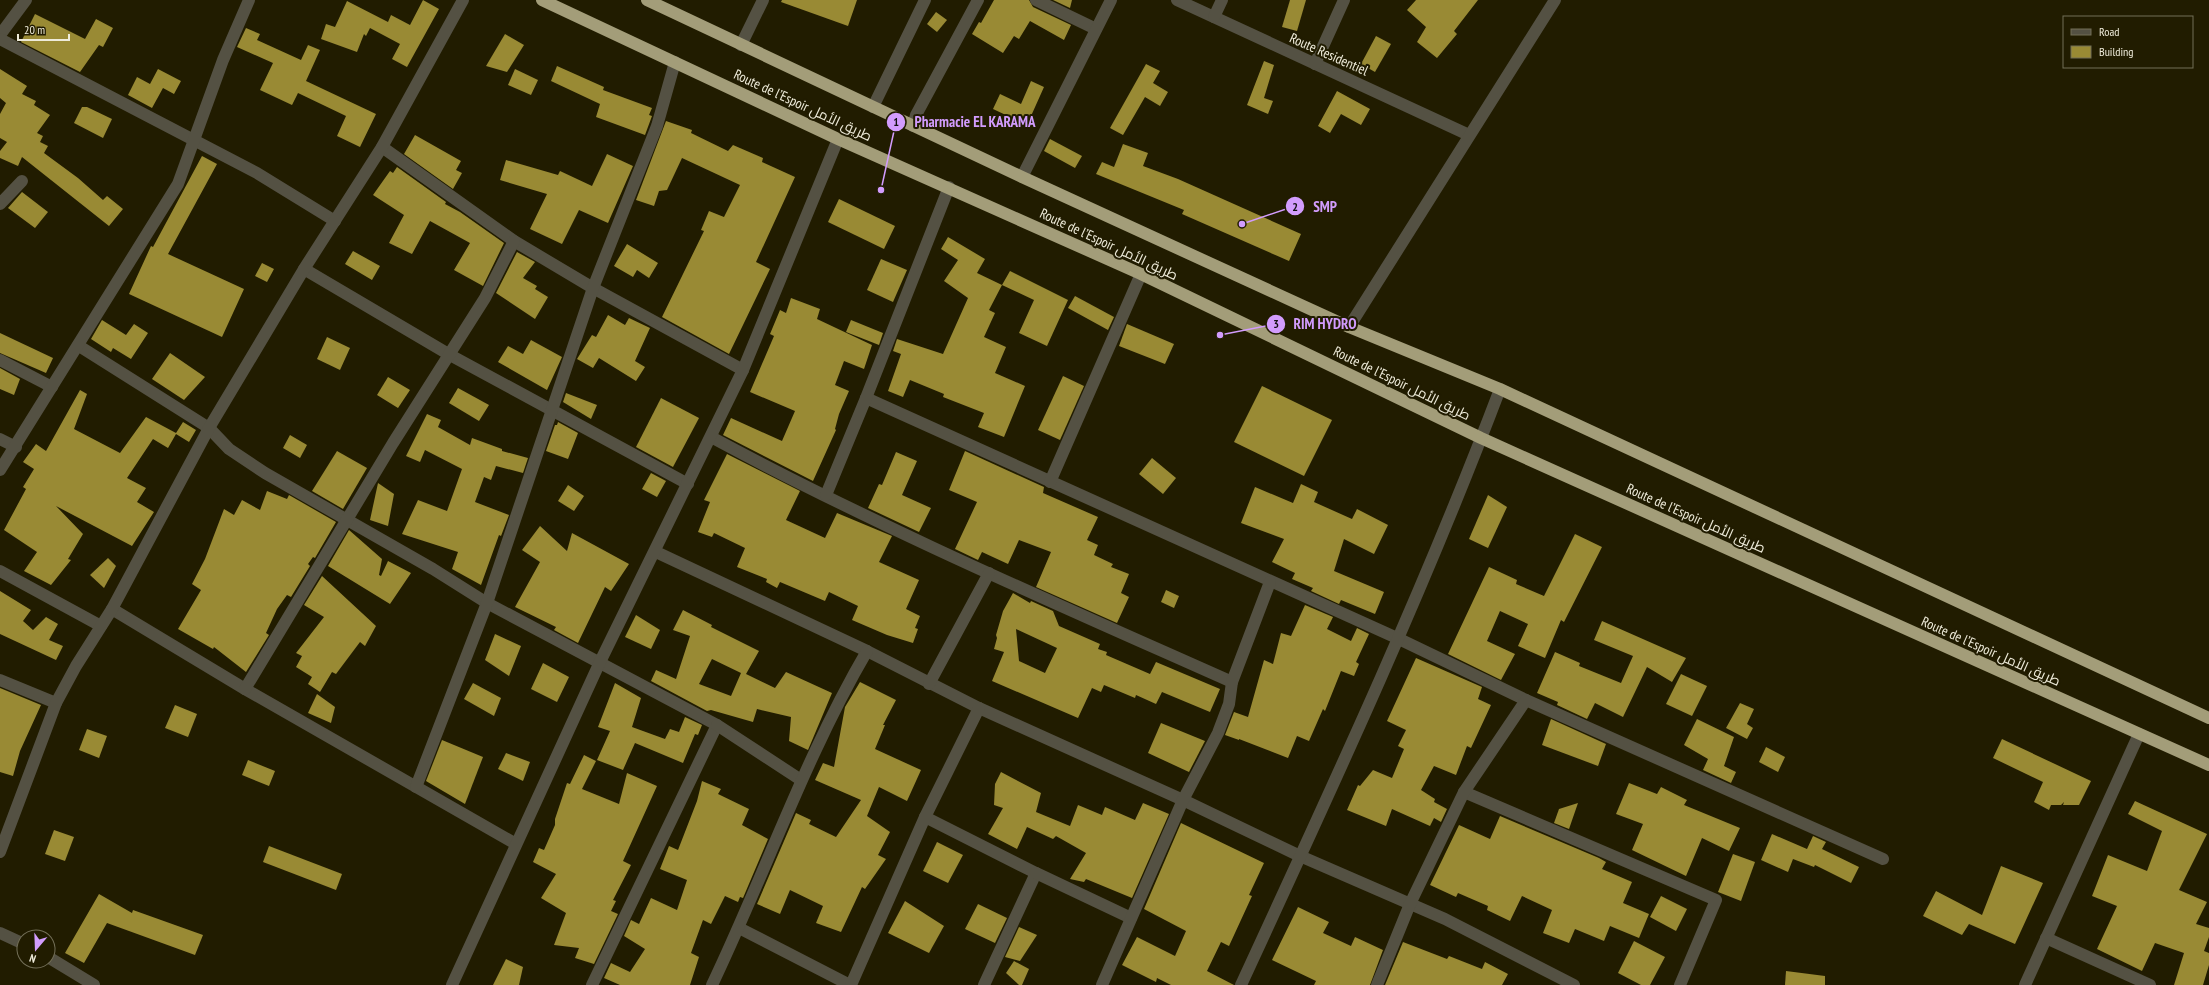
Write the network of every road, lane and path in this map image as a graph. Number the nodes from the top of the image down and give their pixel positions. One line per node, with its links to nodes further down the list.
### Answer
1 (26, 0): 17 (street)
2 (249, 0): 25 (street)
3 (463, 0): 27 (street)
4 (542, 0): 20 (highway, Route de l’Espoir طريق الأمل)
5 (647, 0): 19 (highway, Route de l’Espoir طريق الأمل)
6 (763, 0): 19 (street)
7 (925, 0): 22 (street)
8 (978, 0): 23 (street)
9 (1036, 0): 16 (street)
10 (1111, 0): 16 (street)
11 (1177, 0): 15 (street, Route Residentiel)
12 (1222, 0): 15 (street)
13 (1344, 0): 21 (street)
14 (1555, 0): 24 (street)
15 (1214, 18): 21 (street, Route Residentiel)
16 (1096, 29): 28 (street)
17 (0, 35)
18 (0, 39): 25 (street)
19 (741, 45): 22 (highway, Route de l’Espoir طريق الأمل)
20 (675, 62): 26 (highway, Route de l’Espoir طريق الأمل); 36 (street)
21 (1315, 64): 24 (street, Route Residentiel)
22 (873, 107): 23 (highway, Route de l’Espoir طريق الأمل)
23 (913, 126): 28 (highway, Route de l’Espoir طريق الأمل)
24 (1469, 136): 37 (street)
25 (194, 139): 32 (street); 38 (street)
26 (838, 139): 30 (highway, Route de l’Espoir طريق الأمل); 41 (street)
27 (382, 146): 32 (street); 33 (street)
28 (1022, 177): 37 (highway, Route de l’Espoir طريق الأمل)
29 (22, 181): 31 (street)
30 (949, 187): 35 (highway, Route de l’Espoir طريق الأمل); 44 (street)
31 (0, 204)
32 (335, 220): 34 (street)
33 (514, 241): 36 (street); 39 (street)
34 (304, 269): 39 (street); 46 (street)
35 (1142, 274): 48 (highway, Route de l’Espoir طريق الأمل); 52 (street)
36 (593, 288): 41 (street); 45 (street)
37 (1349, 327): 43 (highway, Route de l’Espoir طريق الأمل)
38 (79, 346): 42 (street); 46 (street)
39 (450, 354): 45 (street); 55 (street)
40 (0, 360): 42 (street)
41 (743, 370): 47 (street)
42 (52, 387): 50 (street)
43 (1500, 389): 48 (street); 73 (highway, Route de l’Espoir طريق الأمل)
44 (866, 398): 52 (street); 54 (street)
45 (551, 409): 53 (street); 60 (street)
46 (209, 428): 55 (street); 61 (street)
47 (711, 437): 53 (street); 54 (street)
48 (1481, 438): 63 (street); 75 (highway, Route de l’Espoir طريق الأمل)
49 (0, 439): 50 (street)
50 (16, 447): 51 (street)
51 (0, 470)
52 (1050, 482): 59 (street)
53 (688, 484): 56 (street)
54 (826, 495): 58 (street)
55 (347, 519): 60 (street); 69 (street)
56 (656, 552): 64 (street); 65 (street)
57 (0, 571): 62 (street)
58 (989, 573): 67 (street); 68 (street)
59 (1270, 582): 63 (street); 67 (street)
60 (487, 603): 65 (street); 78 (street)
61 (112, 609): 62 (street); 69 (street)
62 (101, 626): 71 (street)
63 (1397, 638): 70 (street); 84 (street)
64 (867, 651): 68 (street); 77 (street)
65 (600, 664): 74 (street); 82 (street)
66 (0, 680): 71 (street)
67 (1232, 682): 80 (street)
68 (929, 684): 72 (street)
69 (245, 689): 78 (street)
70 (1526, 700): 79 (street); 85 (street)
71 (56, 703): 83 (street)
72 (979, 708): 80 (street); 81 (street)
73 (2209, 718)
74 (716, 725): 77 (street); 96 (street)
75 (2140, 734): 76 (highway, Route de l’Espoir طريق الأمل); 91 (street)
76 (2209, 765)
77 (801, 780): 89 (street)
78 (416, 787): 82 (street)
79 (1464, 792): 87 (street); 104 (street)
80 (1184, 800): 84 (street); 88 (street)
81 (925, 817): 86 (street); 98 (street)
82 (516, 844): 95 (street)
83 (0, 852)
84 (1300, 856): 87 (street); 101 (street)
85 (1883, 859)
86 (1036, 873): 88 (street); 99 (street)
87 (1410, 904): 102 (street); 103 (street)
88 (1131, 918): 100 (street)
89 (739, 928): 97 (street); 98 (street)
90 (0, 933): 92 (street)
91 (2046, 938): 105 (street); 106 (street)
92 (16, 940)
93 (56, 962): 94 (street)
94 (94, 985)
95 (452, 985)
96 (592, 985)
97 (712, 985)
98 (851, 985)
99 (984, 985)
100 (1102, 985)
101 (1241, 985)
102 (1377, 985)
103 (1574, 985)
104 (1680, 985)
105 (2025, 985)
106 (2150, 985)

